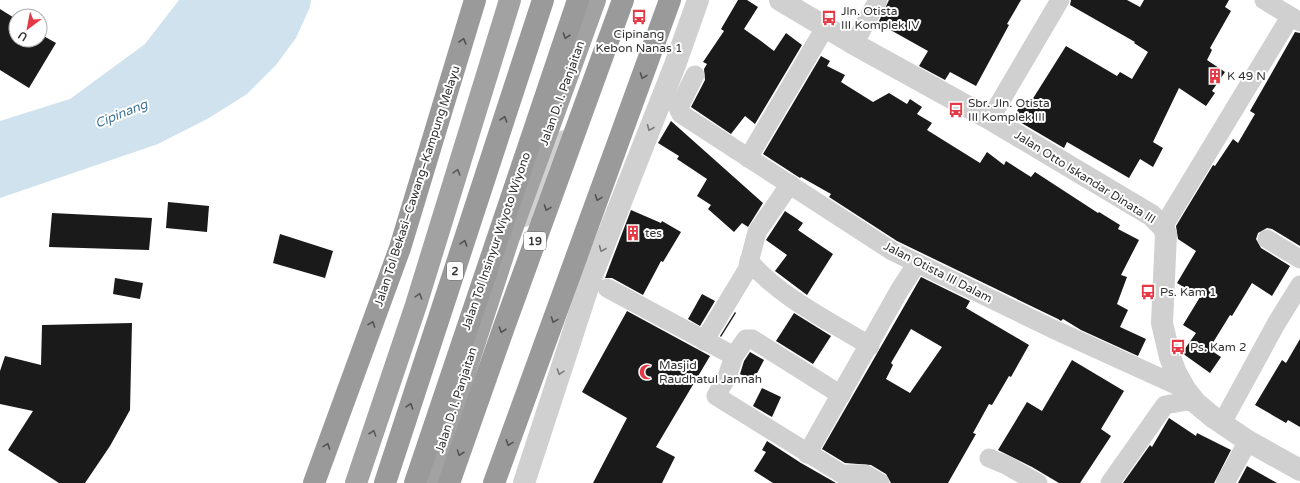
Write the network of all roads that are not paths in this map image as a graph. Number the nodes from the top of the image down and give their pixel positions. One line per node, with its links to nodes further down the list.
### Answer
1 (475, 0): 39 (highway, Jalan Tol Bekasi–Cawang–Kampung Melayu, one-way to 1)
2 (510, 0): 40 (highway, one-way to 2)
3 (544, 0): 41 (highway, 2, one-way to 3)
4 (578, 0): 42 (highway, Jalan Tol Insinyur Wiyoto Wiyono, one-way to 42)
5 (596, 0): 22 (highway, Jalan D. I. Panjaitan)
6 (615, 0): 22 (street)
7 (623, 0): 44 (highway, 19, one-way to 44)
8 (670, 0): 45 (highway, one-way to 45)
9 (698, 0): 46 (street, one-way to 46)
10 (780, 0): 15 (street, Jalan Otto Iskandar Dinata III)
11 (878, 0): 16 (street)
12 (1060, 0): 18 (street)
13 (1264, 0): 14 (street)
14 (1295, 20): 21 (street)
15 (826, 26): 16 (street, Jalan Otto Iskandar Dinata III); 19 (street)
16 (854, 44): 18 (street, Jalan Otto Iskandar Dinata III)
17 (695, 75): 19 (street, Jalan Otista III Dalam)
18 (990, 119): 21 (street, Jalan Otto Iskandar Dinata III)
19 (748, 158): 20 (street, Jalan Otista III Dalam)
20 (790, 184): 25 (street); 26 (street, Jalan Otista III Dalam)
21 (1163, 227): 33 (street, Jalan Otto Iskandar Dinata III)
22 (509, 236): 43 (highway, Jalan D. I. Panjaitan)
23 (1267, 239): 24 (street)
24 (1300, 258)
25 (749, 261): 29 (street); 30 (street)
26 (917, 263): 30 (street); 33 (street, Jalan Otista III Dalam)
27 (607, 288): 29 (street)
28 (1297, 298): 34 (street)
29 (704, 341): 31 (street)
30 (870, 346): 32 (street)
31 (734, 356): 32 (street); 36 (street)
32 (841, 395): 36 (street)
33 (1190, 396): 34 (street, Jalan Otto Iskandar Dinata III); 49 (street)
34 (1222, 423): 35 (street, Jalan Otto Iskandar Dinata III)
35 (1248, 441): 38 (street, Jalan Otto Iskandar Dinata III); 50 (street)
36 (807, 454): 47 (street)
37 (989, 458): 48 (street)
38 (1300, 470)
39 (314, 483)
40 (356, 483)
41 (385, 483)
42 (415, 483)
43 (430, 483)
44 (449, 483)
45 (494, 483)
46 (524, 483)
47 (880, 483)
48 (1038, 483)
49 (1110, 483)
50 (1225, 483)

